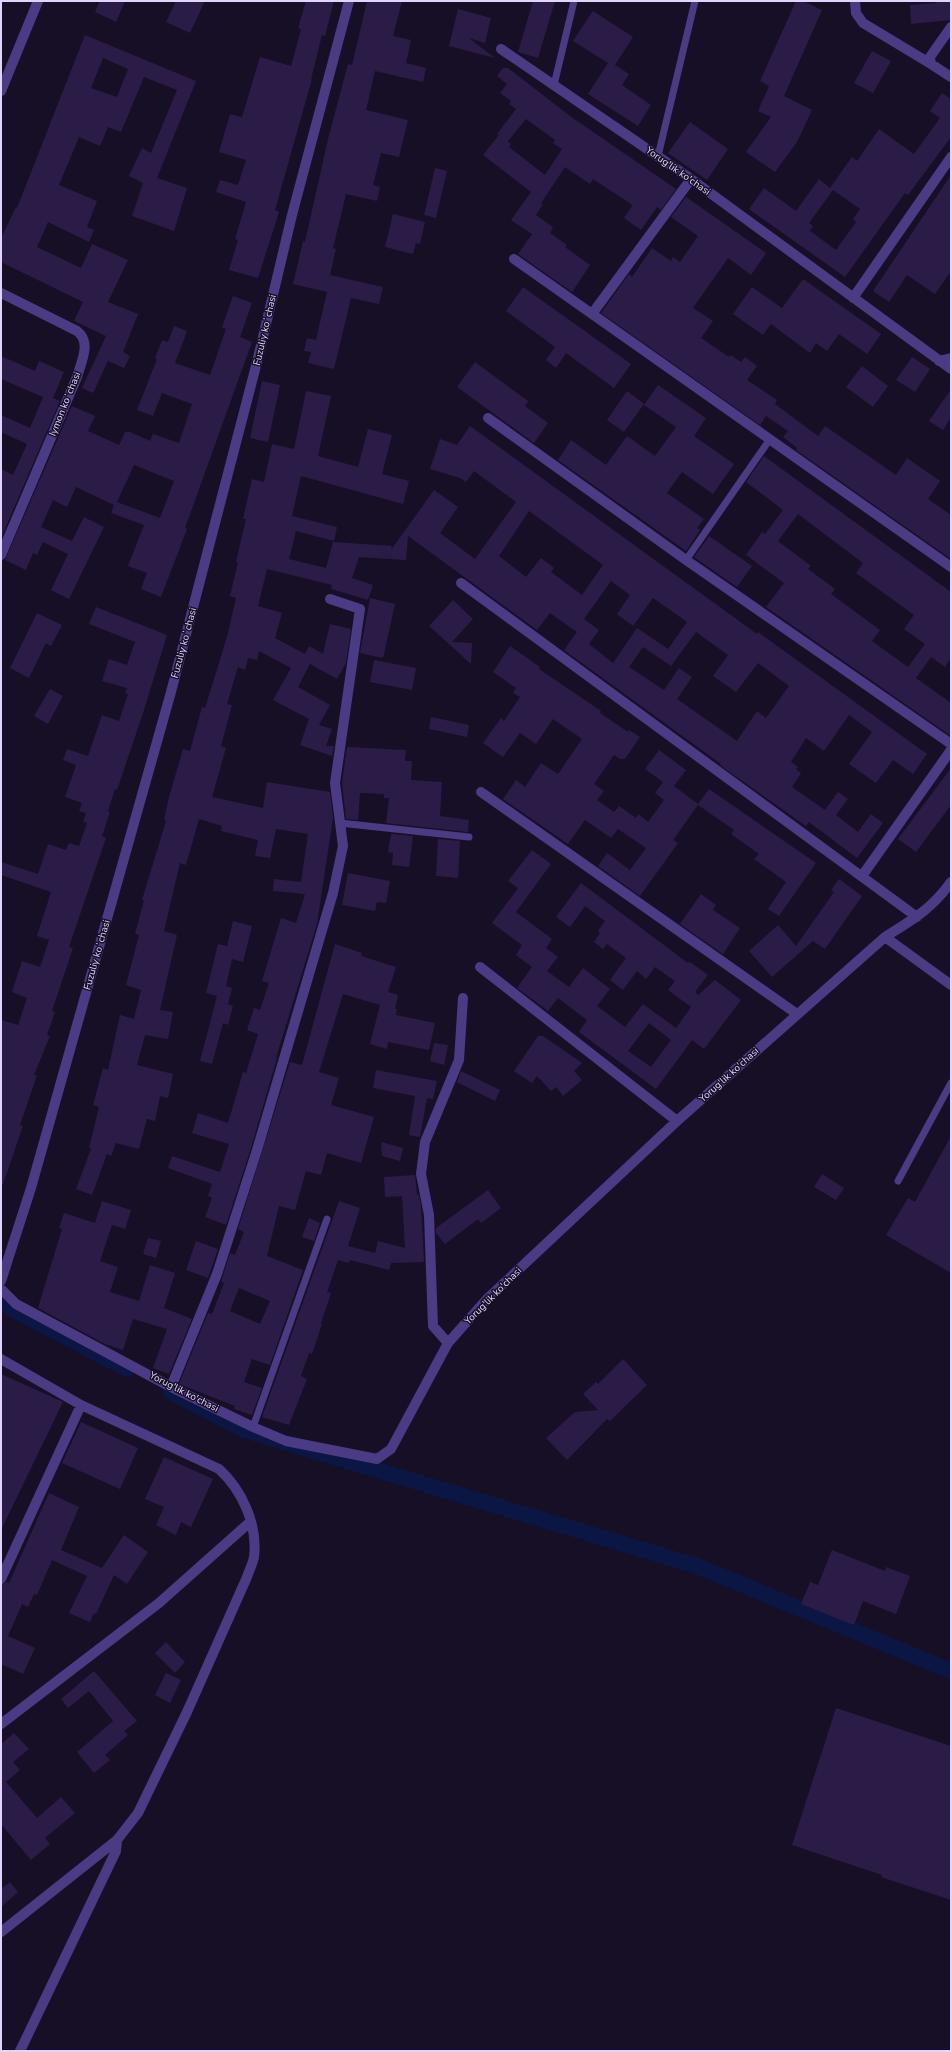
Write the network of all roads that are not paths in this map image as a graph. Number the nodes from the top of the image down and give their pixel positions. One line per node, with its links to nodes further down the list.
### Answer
1 (38, 1): 11 (street)
2 (349, 1): 46 (street, Fuzuliy koʻchasi)
3 (574, 1): 10 (lane)
4 (695, 1): 12 (lane)
5 (855, 1): 8 (street)
6 (951, 27): 8 (street)
7 (501, 49): 10 (street, Yorug'lik ko'chasi)
8 (931, 64): 9 (street)
9 (951, 77)
10 (554, 85): 12 (street, Yorug'lik ko'chasi)
11 (1, 90)
12 (658, 156): 14 (street, Yorug'lik ko'chasi)
13 (951, 157): 17 (street)
14 (691, 179): 17 (street, Yorug'lik ko'chasi); 18 (street)
15 (514, 259): 18 (street)
16 (1, 292): 24 (street, Iymon koʻchasi)
17 (853, 298): 20 (street, Yorug'lik ko'chasi)
18 (592, 314): 23 (street)
19 (951, 358): 20 (street)
20 (939, 361): 21 (street, Yorug'lik ko'chasi)
21 (951, 369)
22 (488, 418): 25 (street)
23 (770, 439): 25 (lane); 26 (street)
24 (1, 555)
25 (686, 560): 29 (street)
26 (951, 567)
27 (461, 583): 34 (street)
28 (330, 599): 32 (street)
29 (951, 744)
30 (951, 750): 34 (street)
31 (481, 792): 41 (street)
32 (340, 823): 33 (lane); 50 (street)
33 (469, 837)
34 (862, 876): 36 (street)
35 (951, 882): 36 (street, Yorug'lik ko'chasi)
36 (917, 917): 37 (street, Yorug'lik ko'chasi)
37 (885, 937): 39 (street); 41 (street, Yorug'lik ko'chasi)
38 (480, 967): 43 (street)
39 (951, 985)
40 (463, 998): 48 (street)
41 (797, 1014): 43 (street, Yorug'lik ko'chasi)
42 (951, 1083): 44 (lane)
43 (677, 1121): 48 (street, Yorug'lik ko'chasi)
44 (898, 1181)
45 (327, 1219): 52 (lane)
46 (1, 1281)
47 (1, 1289): 50 (street, Yorug'lik ko'chasi)
48 (448, 1343): 52 (street, Yorug'lik ko'chasi)
49 (1, 1359): 51 (street)
50 (171, 1387): 52 (street, Yorug'lik ko'chasi)
51 (81, 1405): 53 (street); 54 (street)
52 (253, 1427)
53 (250, 1522): 55 (street); 56 (street)
54 (1, 1579)
55 (1, 1724)
56 (117, 1840): 57 (street); 58 (street)
57 (1, 1932)
58 (20, 2051)

